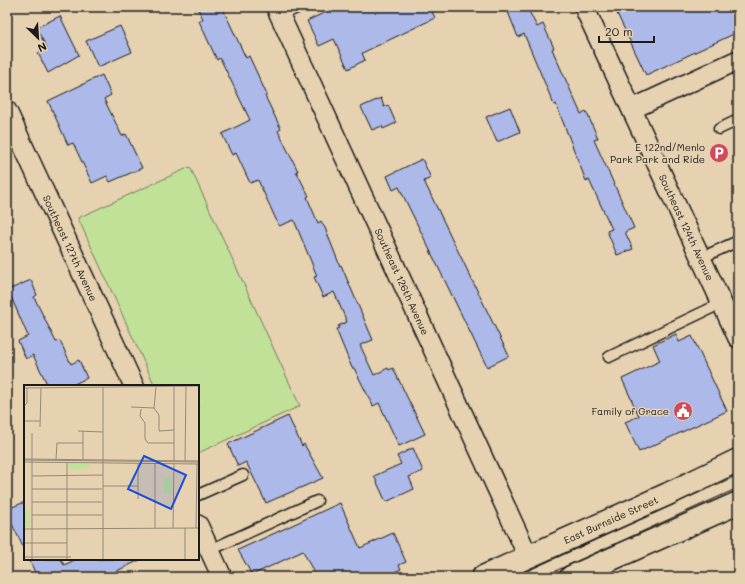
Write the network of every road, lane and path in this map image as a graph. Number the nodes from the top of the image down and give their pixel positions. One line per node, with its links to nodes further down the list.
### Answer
1 (299, 7): 3 (lane)
2 (584, 7): 5 (street, Southeast 124th Avenue)
3 (278, 11): 22 (street, Southeast 126th Avenue)
4 (738, 60): 5 (street)
5 (632, 110): 10 (street, Southeast 124th Avenue)
6 (7, 111): 14 (street, Southeast 127th Avenue)
7 (738, 120): 8 (lane)
8 (719, 129)
9 (738, 241): 10 (lane)
10 (701, 258): 11 (street, Southeast 124th Avenue)
11 (722, 303): 12 (street, Southeast 124th Avenue); 13 (lane)
12 (738, 338)
13 (609, 357)
14 (134, 385)
15 (738, 460): 22 (street, East Burnside Street)
16 (243, 475): 17 (lane)
17 (199, 495)
18 (317, 501): 21 (lane)
19 (738, 503): 25 (street)
20 (199, 527): 21 (street)
21 (210, 550): 23 (street)
22 (528, 556): 24 (street, East Burnside Street)
23 (222, 577)
24 (483, 577)
25 (571, 577)

